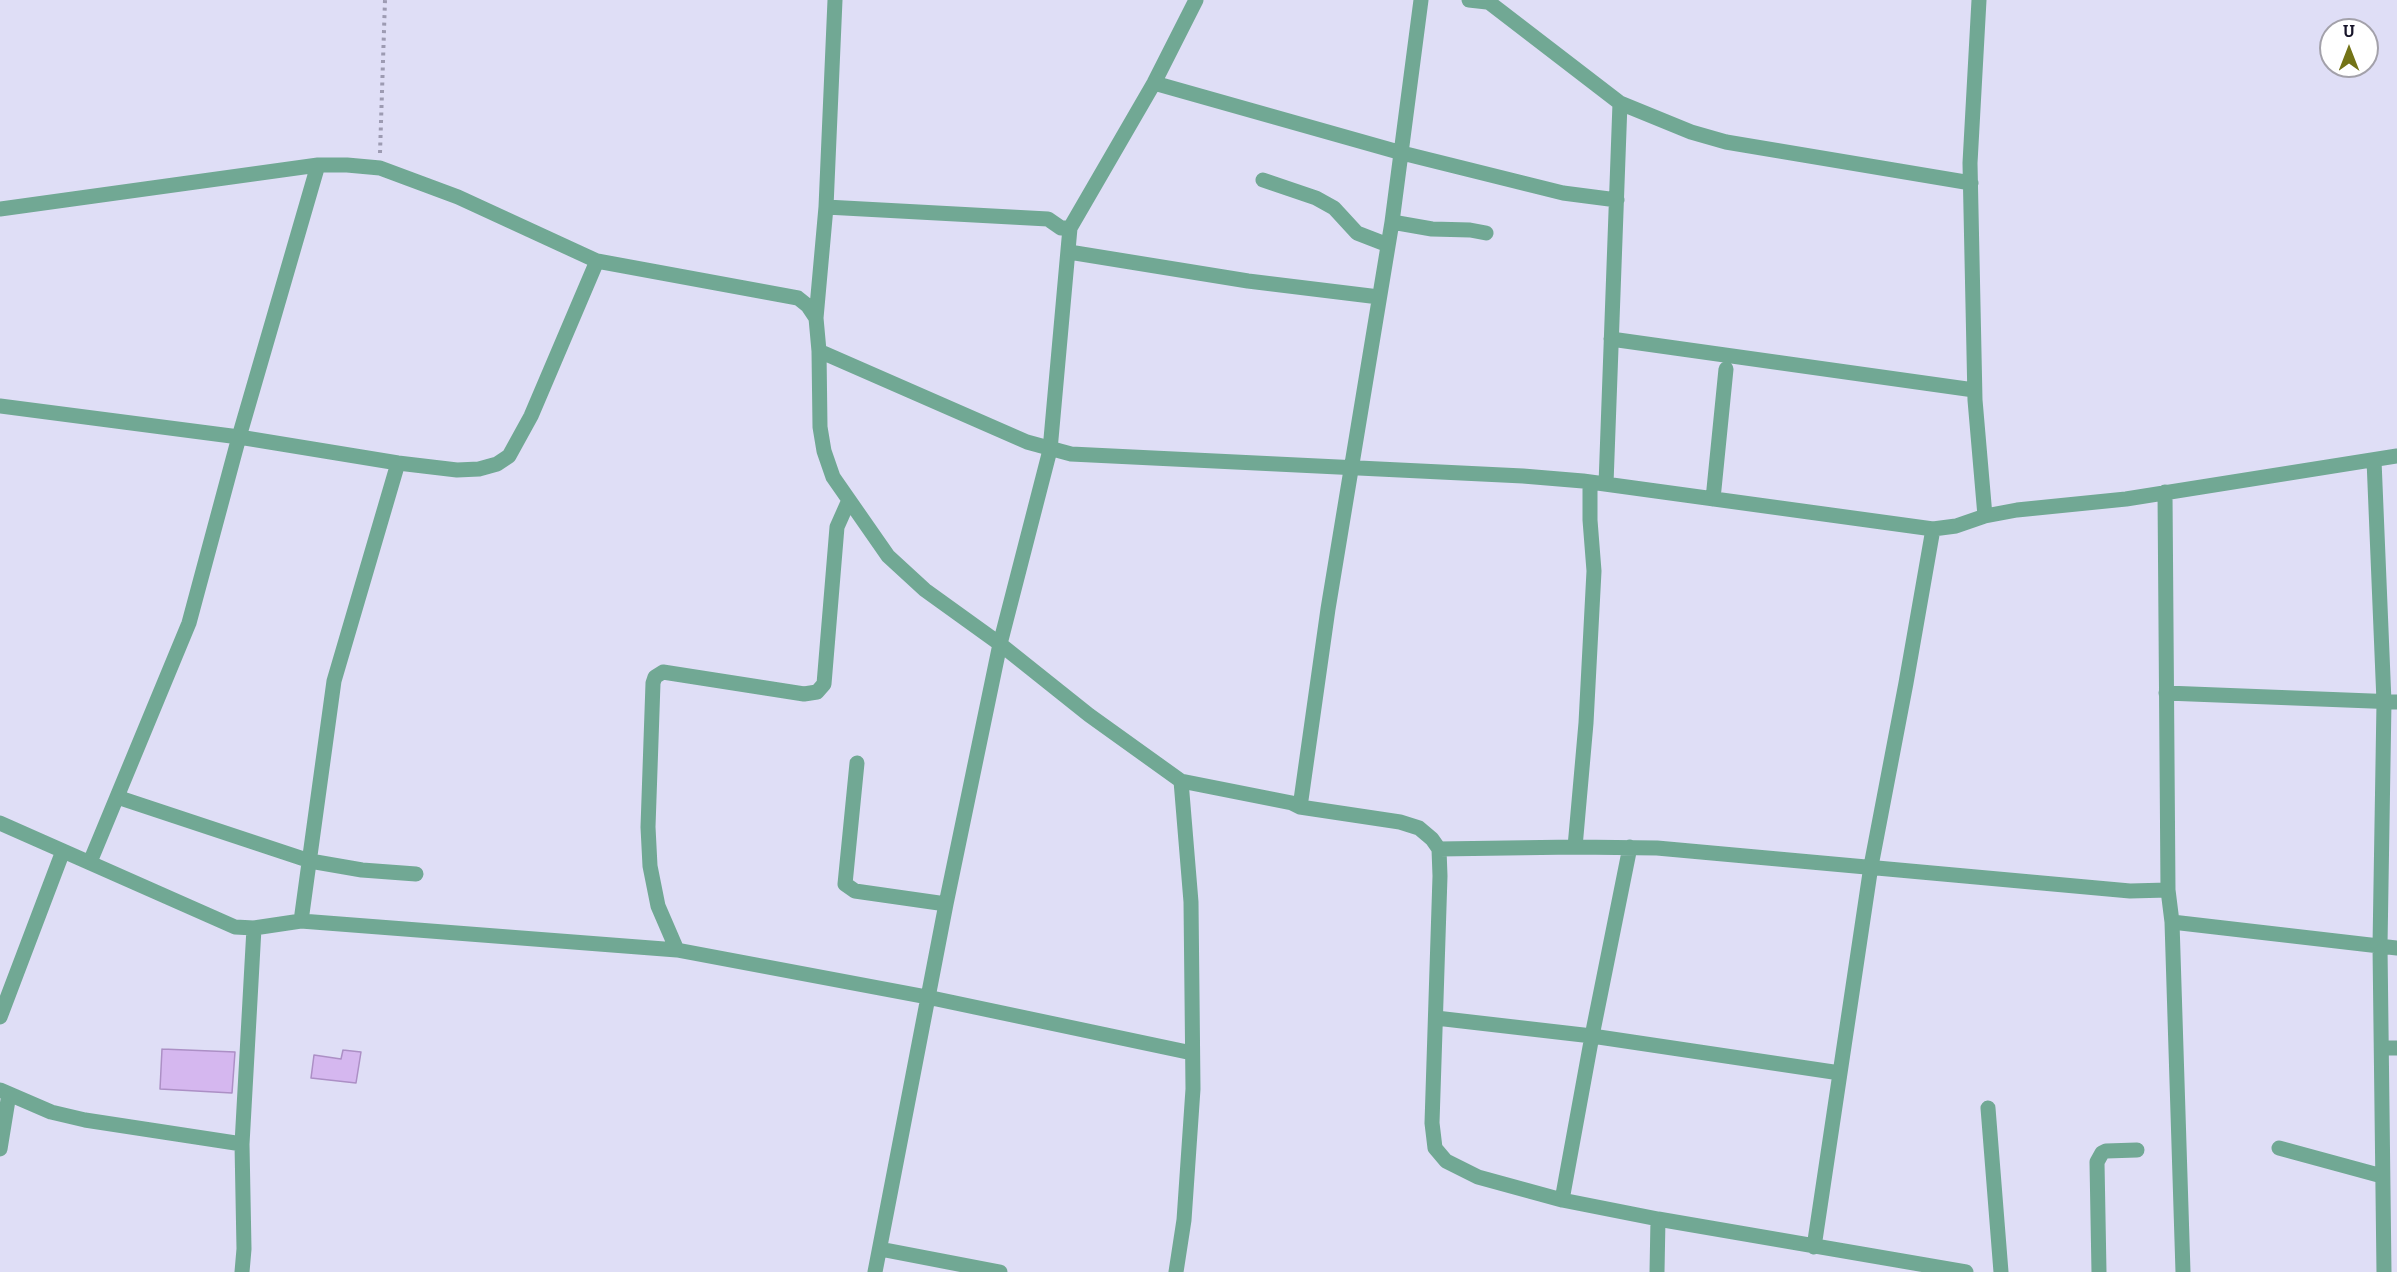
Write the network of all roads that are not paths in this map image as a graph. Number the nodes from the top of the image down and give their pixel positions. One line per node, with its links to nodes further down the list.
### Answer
1 (835, 0): 14 (street)
2 (1196, 0): 7 (street)
3 (1421, 0): 9 (street)
4 (1469, 0): 6 (street)
5 (1979, 0): 12 (street)
6 (1486, 1): 8 (street)
7 (1154, 83): 9 (street); 17 (street)
8 (1620, 103): 12 (street); 13 (street)
9 (1402, 153): 13 (street); 16 (street)
10 (318, 165): 15 (street); 21 (street); 31 (street)
11 (1263, 180): 19 (street)
12 (1971, 183): 29 (street)
13 (1617, 200): 26 (street)
14 (825, 207): 17 (street); 22 (street)
15 (0, 209)
16 (1392, 222): 18 (street); 19 (street)
17 (1070, 228): 20 (street)
18 (1486, 233)
19 (1388, 245): 23 (street)
20 (1069, 252): 23 (street); 32 (street)
21 (597, 261): 24 (street); 35 (street)
22 (820, 284): 24 (street); 25 (street)
23 (1379, 297): 36 (street)
24 (798, 298): 25 (street)
25 (816, 318): 27 (street)
26 (1611, 339): 29 (street); 38 (street)
27 (819, 351): 32 (street); 41 (street)
28 (1726, 369): 40 (street)
29 (1974, 390): 42 (street)
30 (0, 406): 31 (street)
31 (239, 436): 35 (street); 49 (street)
32 (1050, 450): 36 (street); 44 (street)
33 (2397, 456): 34 (street)
34 (2374, 460): 39 (street); 46 (street)
35 (398, 463): 56 (street)
36 (1353, 468): 37 (street); 50 (street)
37 (1590, 482): 38 (street); 53 (street)
38 (1606, 484): 40 (street)
39 (2165, 492): 42 (street); 45 (street)
40 (1713, 500): 43 (street)
41 (849, 501): 44 (street); 67 (street)
42 (1984, 516): 43 (street)
43 (1933, 530): 58 (street)
44 (1000, 644): 48 (street); 61 (street)
45 (2166, 693): 46 (street); 60 (street)
46 (2390, 702): 65 (street)
47 (857, 763): 61 (street)
48 (1181, 781): 50 (street); 73 (street)
49 (117, 797): 56 (street); 57 (street)
50 (1299, 807): 54 (street)
51 (0, 823): 55 (street)
52 (1630, 846): 53 (street); 58 (street); 71 (street)
53 (1575, 847): 54 (street)
54 (1439, 849): 70 (street)
55 (63, 851): 57 (street); 69 (street)
56 (310, 861): 59 (street); 62 (street)
57 (90, 862): 64 (street)
58 (1871, 866): 60 (street); 74 (street)
59 (416, 874)
60 (2168, 890): 63 (street)
61 (946, 904): 68 (street)
62 (301, 921): 64 (street); 67 (street)
63 (2172, 922): 65 (street); 94 (street)
64 (254, 928): 77 (street)
65 (2380, 946): 66 (street); 72 (street)
66 (2397, 948)
67 (677, 950): 68 (street)
68 (927, 998): 73 (street); 85 (street)
69 (0, 1017)
70 (1436, 1018): 71 (street); 82 (street)
71 (1592, 1036): 74 (street); 82 (street)
72 (2389, 1048): 81 (street)
73 (1192, 1053): 89 (street)
74 (1840, 1073): 84 (street)
75 (4, 1092): 77 (street); 79 (street)
76 (1988, 1108): 92 (street)
77 (242, 1144): 86 (street)
78 (2279, 1148): 81 (street)
79 (0, 1149)
80 (2137, 1150): 93 (street)
81 (2382, 1176): 95 (street)
82 (1562, 1200): 83 (street)
83 (1658, 1219): 84 (street); 90 (street)
84 (1814, 1247): 91 (street)
85 (880, 1249): 87 (street); 88 (street)
86 (242, 1272)
87 (874, 1272)
88 (1000, 1272)
89 (1176, 1272)
90 (1657, 1272)
91 (1966, 1272)
92 (2001, 1272)
93 (2099, 1272)
94 (2183, 1272)
95 (2384, 1272)

